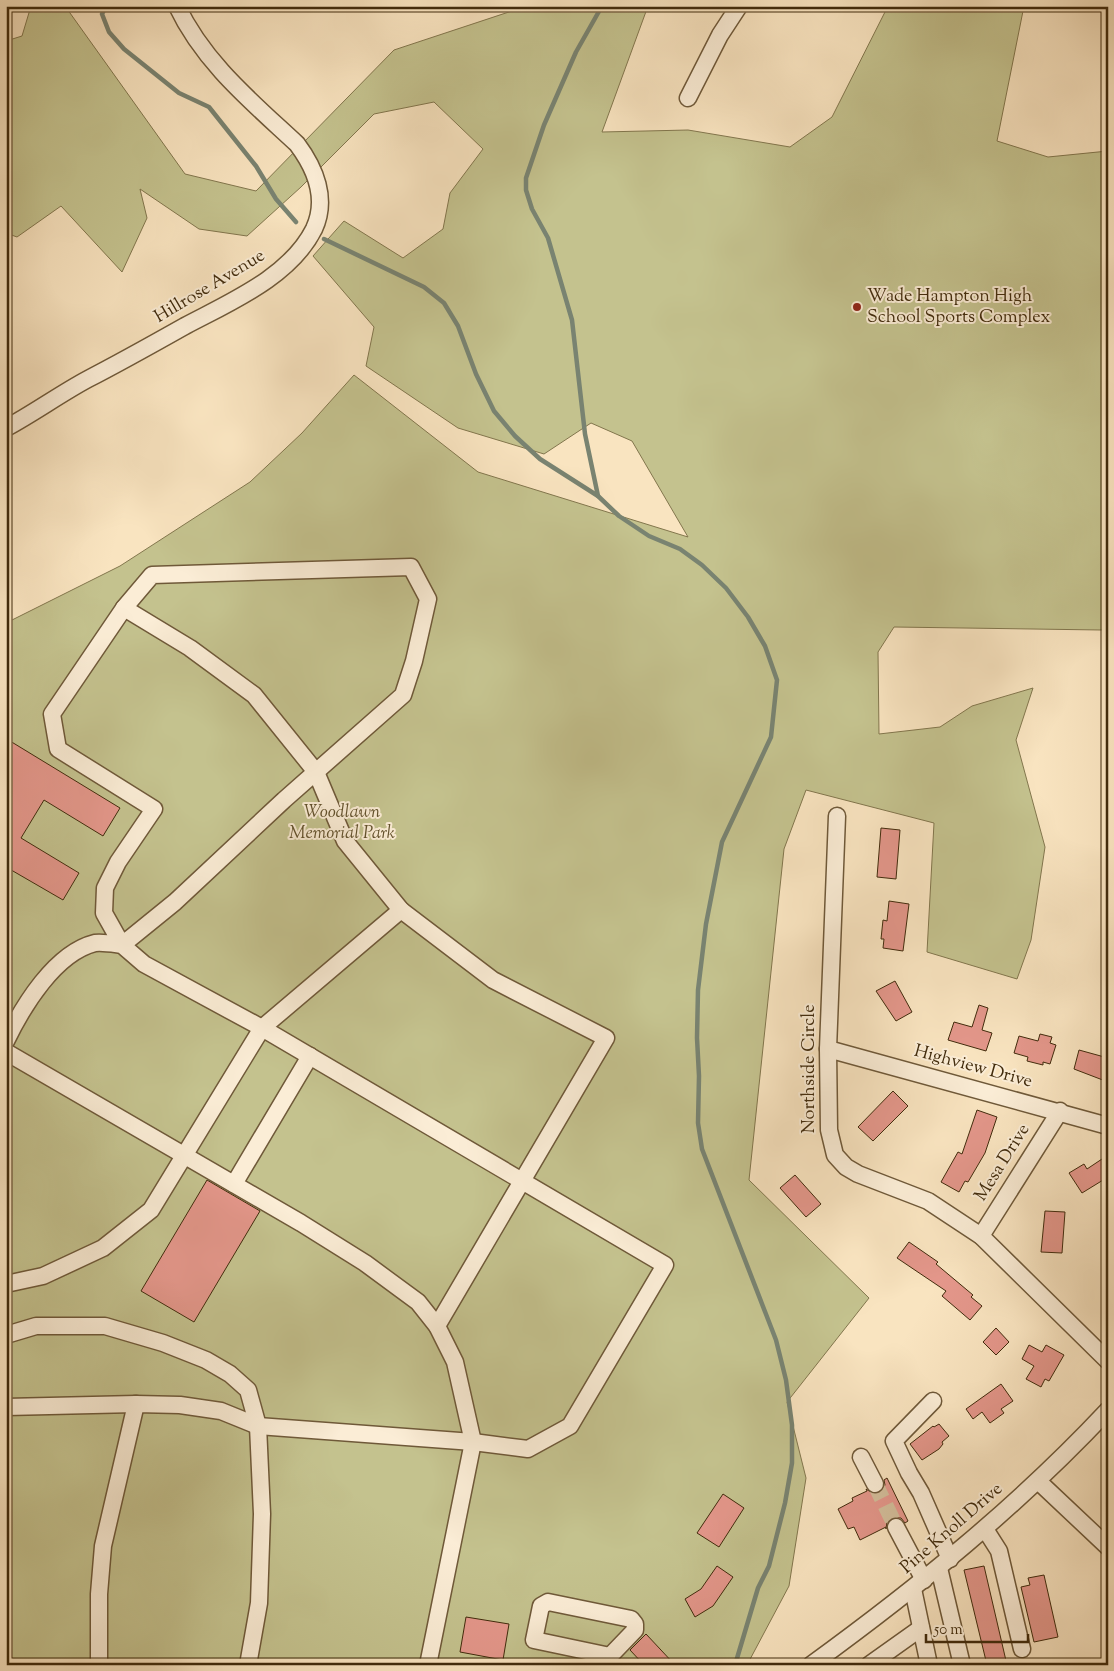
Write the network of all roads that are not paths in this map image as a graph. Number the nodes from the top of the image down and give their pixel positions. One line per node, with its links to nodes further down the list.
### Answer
1 (177, 6): 4 (street, Hillrose Avenue)
2 (739, 6): 3 (street)
3 (688, 98)
4 (6, 428)
5 (124, 608): 6 (street); 6 (street); 9 (street)
6 (316, 772): 8 (street); 9 (street)
7 (837, 816): 12 (street, Northside Circle)
8 (401, 910): 10 (street); 18 (street)
9 (122, 945): 10 (street); 11 (street)
10 (262, 1028): 14 (street); 17 (street)
11 (6, 1041)
12 (828, 1049): 15 (street, Highview Drive); 20 (street, Northside Circle)
13 (6, 1052): 17 (street)
14 (310, 1056): 18 (street); 19 (street)
15 (1060, 1111): 16 (street, Highview Drive); 20 (street, Mesa Drive)
16 (1108, 1126)
17 (184, 1156): 19 (street); 21 (street)
18 (521, 1181): 22 (street); 30 (street)
19 (234, 1184): 22 (street)
20 (980, 1236): 24 (street, Northside Circle)
21 (6, 1284)
22 (438, 1326): 30 (street)
23 (6, 1335): 29 (street)
24 (1108, 1361)
25 (933, 1401): 37 (street)
26 (136, 1404): 27 (street); 29 (street); 42 (street)
27 (6, 1407)
28 (1108, 1410): 32 (street, Pine Knoll Drive)
29 (258, 1426): 30 (street); 43 (street)
30 (473, 1442): 44 (street)
31 (861, 1457): 33 (street)
32 (1038, 1481): 35 (street, Pine Knoll Drive); 36 (street)
33 (874, 1484)
34 (896, 1527): 38 (street)
35 (985, 1529): 37 (street, Pine Knoll Drive); 40 (street)
36 (1108, 1547)
37 (945, 1563): 38 (street, Pine Knoll Drive); 48 (street)
38 (918, 1585): 39 (street); 45 (street, Pine Knoll Drive)
39 (921, 1628): 46 (street); 47 (street)
40 (1022, 1649)
41 (609, 1660): 41 (street)
42 (99, 1665)
43 (248, 1665)
44 (428, 1665)
45 (811, 1665)
46 (869, 1665)
47 (929, 1665)
48 (962, 1665)

